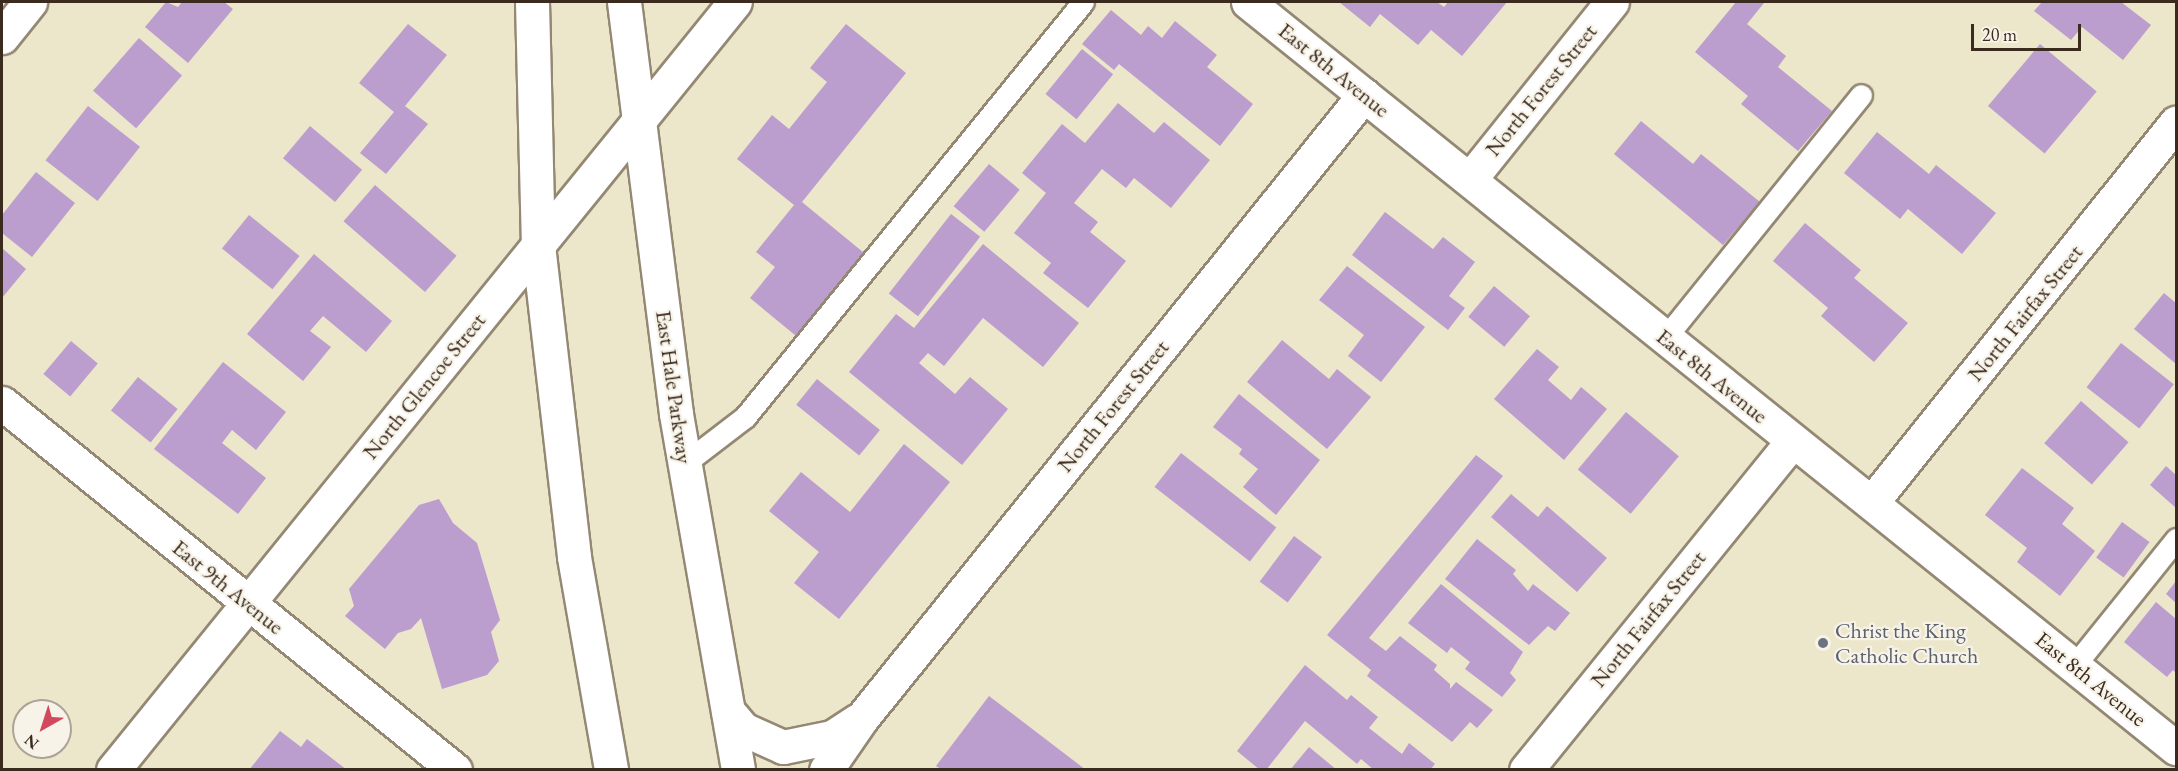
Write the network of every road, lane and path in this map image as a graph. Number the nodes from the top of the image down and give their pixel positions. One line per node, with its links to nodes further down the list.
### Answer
1 (30, 2): 8 (street)
2 (532, 2): 14 (street)
3 (624, 2): 11 (street, East Hale Parkway)
4 (735, 2): 11 (street, North Glencoe Street)
5 (1083, 2): 18 (lane)
6 (1248, 2): 9 (street, East 8th Avenue)
7 (1612, 2): 13 (street, North Forest Street)
8 (2, 37)
9 (1364, 95): 13 (street, East 8th Avenue); 24 (street, North Forest Street)
10 (1861, 95): 15 (lane)
11 (638, 121): 14 (street, North Glencoe Street); 18 (street, East Hale Parkway)
12 (2176, 123): 19 (street, North Fairfax Street)
13 (1470, 179): 15 (street, East 8th Avenue)
14 (538, 245): 21 (street, North Glencoe Street); 28 (street)
15 (1665, 338): 17 (street, East 8th Avenue)
16 (2, 403): 21 (street, East 9th Avenue)
17 (1792, 441): 19 (street, East 8th Avenue); 31 (street, North Fairfax Street)
18 (685, 463): 23 (street, East Hale Parkway)
19 (1872, 502): 22 (street, East 8th Avenue)
20 (2176, 539): 22 (lane)
21 (248, 603): 26 (street, North Glencoe Street); 27 (street, East 9th Avenue)
22 (2074, 666): 25 (street, East 8th Avenue)
23 (728, 711): 24 (street, North Forest Street); 29 (street, East Hale Parkway)
24 (862, 718): 30 (street, North Forest Street)
25 (2176, 748)
26 (113, 770)
27 (455, 770)
28 (611, 770)
29 (738, 770)
30 (826, 770)
31 (1526, 770)

